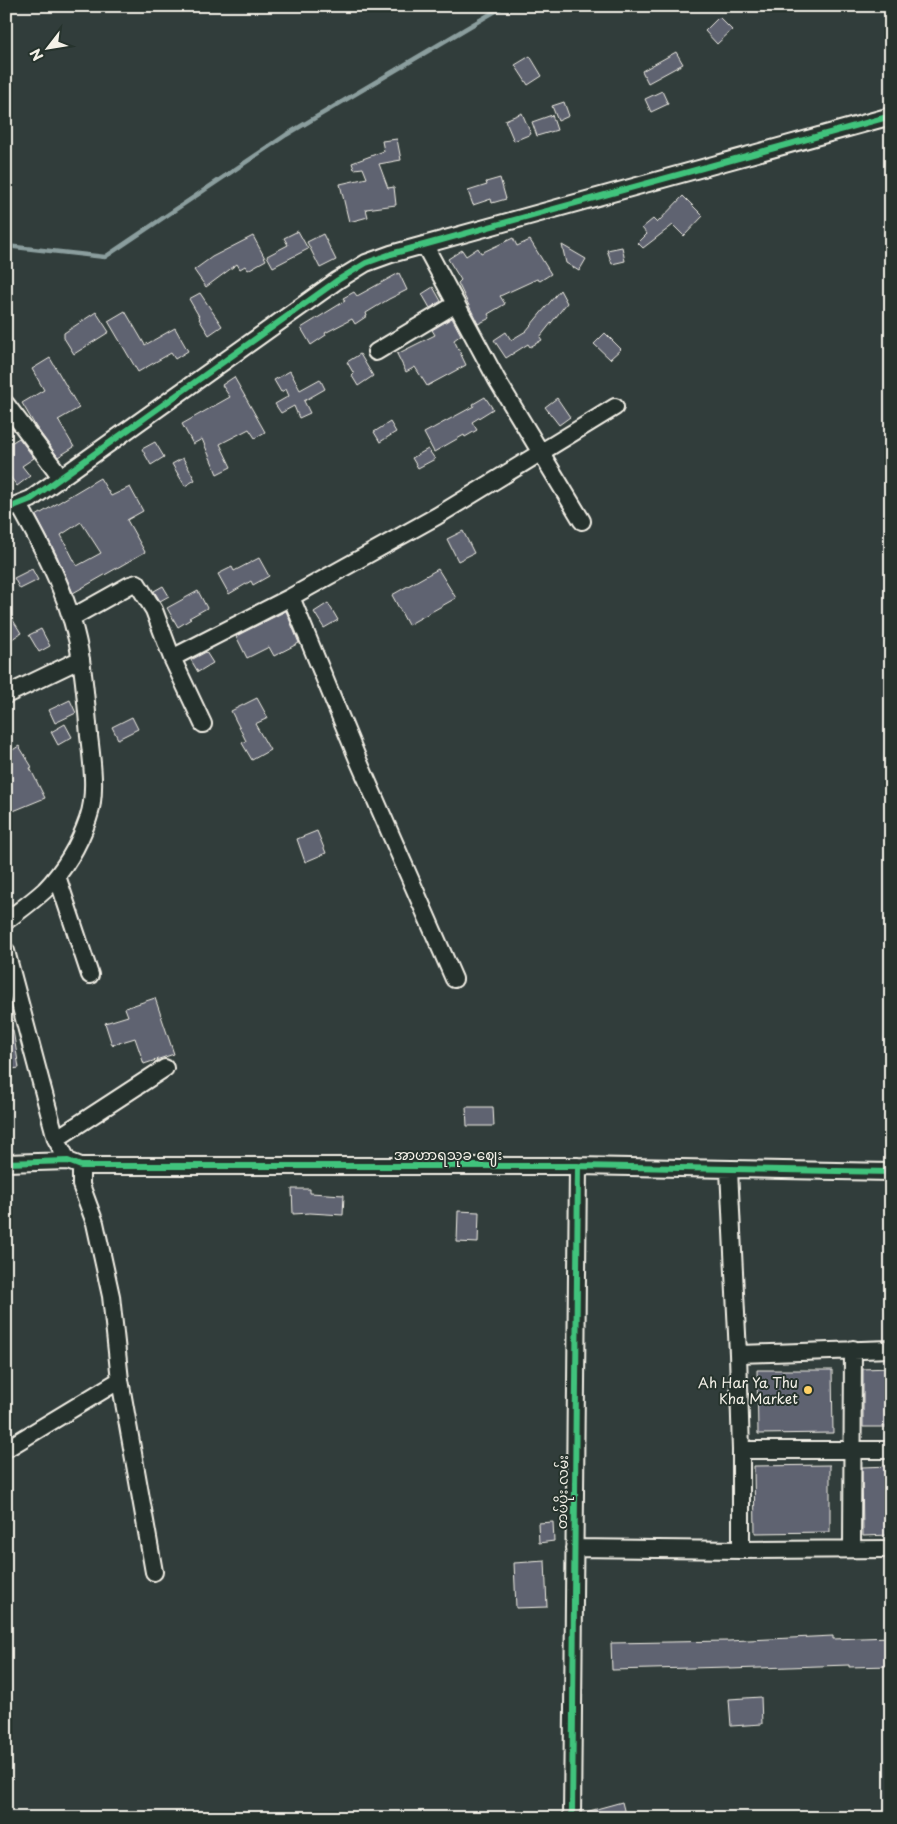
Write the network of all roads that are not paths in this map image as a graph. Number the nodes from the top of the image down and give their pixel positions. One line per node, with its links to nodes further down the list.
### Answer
1 (891, 116): 2 (street)
2 (425, 246): 3 (street); 8 (street)
3 (456, 304): 4 (street); 7 (street)
4 (376, 352)
5 (6, 404): 8 (street)
6 (615, 407): 7 (street)
7 (541, 452): 10 (street); 11 (street)
8 (61, 477): 9 (street)
9 (13, 507): 12 (street)
10 (582, 521)
11 (291, 597): 13 (street); 21 (street)
12 (71, 618): 13 (street); 14 (street)
13 (172, 658): 16 (street)
14 (81, 659): 15 (street); 17 (street)
15 (6, 695)
16 (203, 724)
17 (57, 876): 18 (street); 20 (street)
18 (6, 921)
19 (6, 951): 23 (street)
20 (90, 975)
21 (454, 979)
22 (166, 1068): 23 (street)
23 (56, 1139): 25 (street)
24 (6, 1163): 25 (street, အာဟာရသုခ ဈေး)
25 (75, 1164): 26 (street, အာဟာရသုခ ဈေး); 32 (street)
26 (578, 1166): 27 (street, အာဟာရသုခ ဈေး); 37 (street, တပ်ပိုး လမ်း)
27 (729, 1170): 28 (street, အာဟာရသုခ ဈေး); 31 (street)
28 (891, 1172)
29 (853, 1349): 30 (street); 31 (street); 35 (street)
30 (891, 1349)
31 (738, 1354): 34 (street)
32 (120, 1380): 33 (street); 41 (street)
33 (6, 1449)
34 (741, 1450): 35 (street); 40 (street)
35 (852, 1450): 36 (street); 39 (street)
36 (891, 1450)
37 (574, 1548): 40 (street); 42 (street, တပ်ပိုး လမ်း)
38 (891, 1548): 39 (street)
39 (852, 1549): 40 (street)
40 (741, 1550)
41 (154, 1572)
42 (572, 1818)

